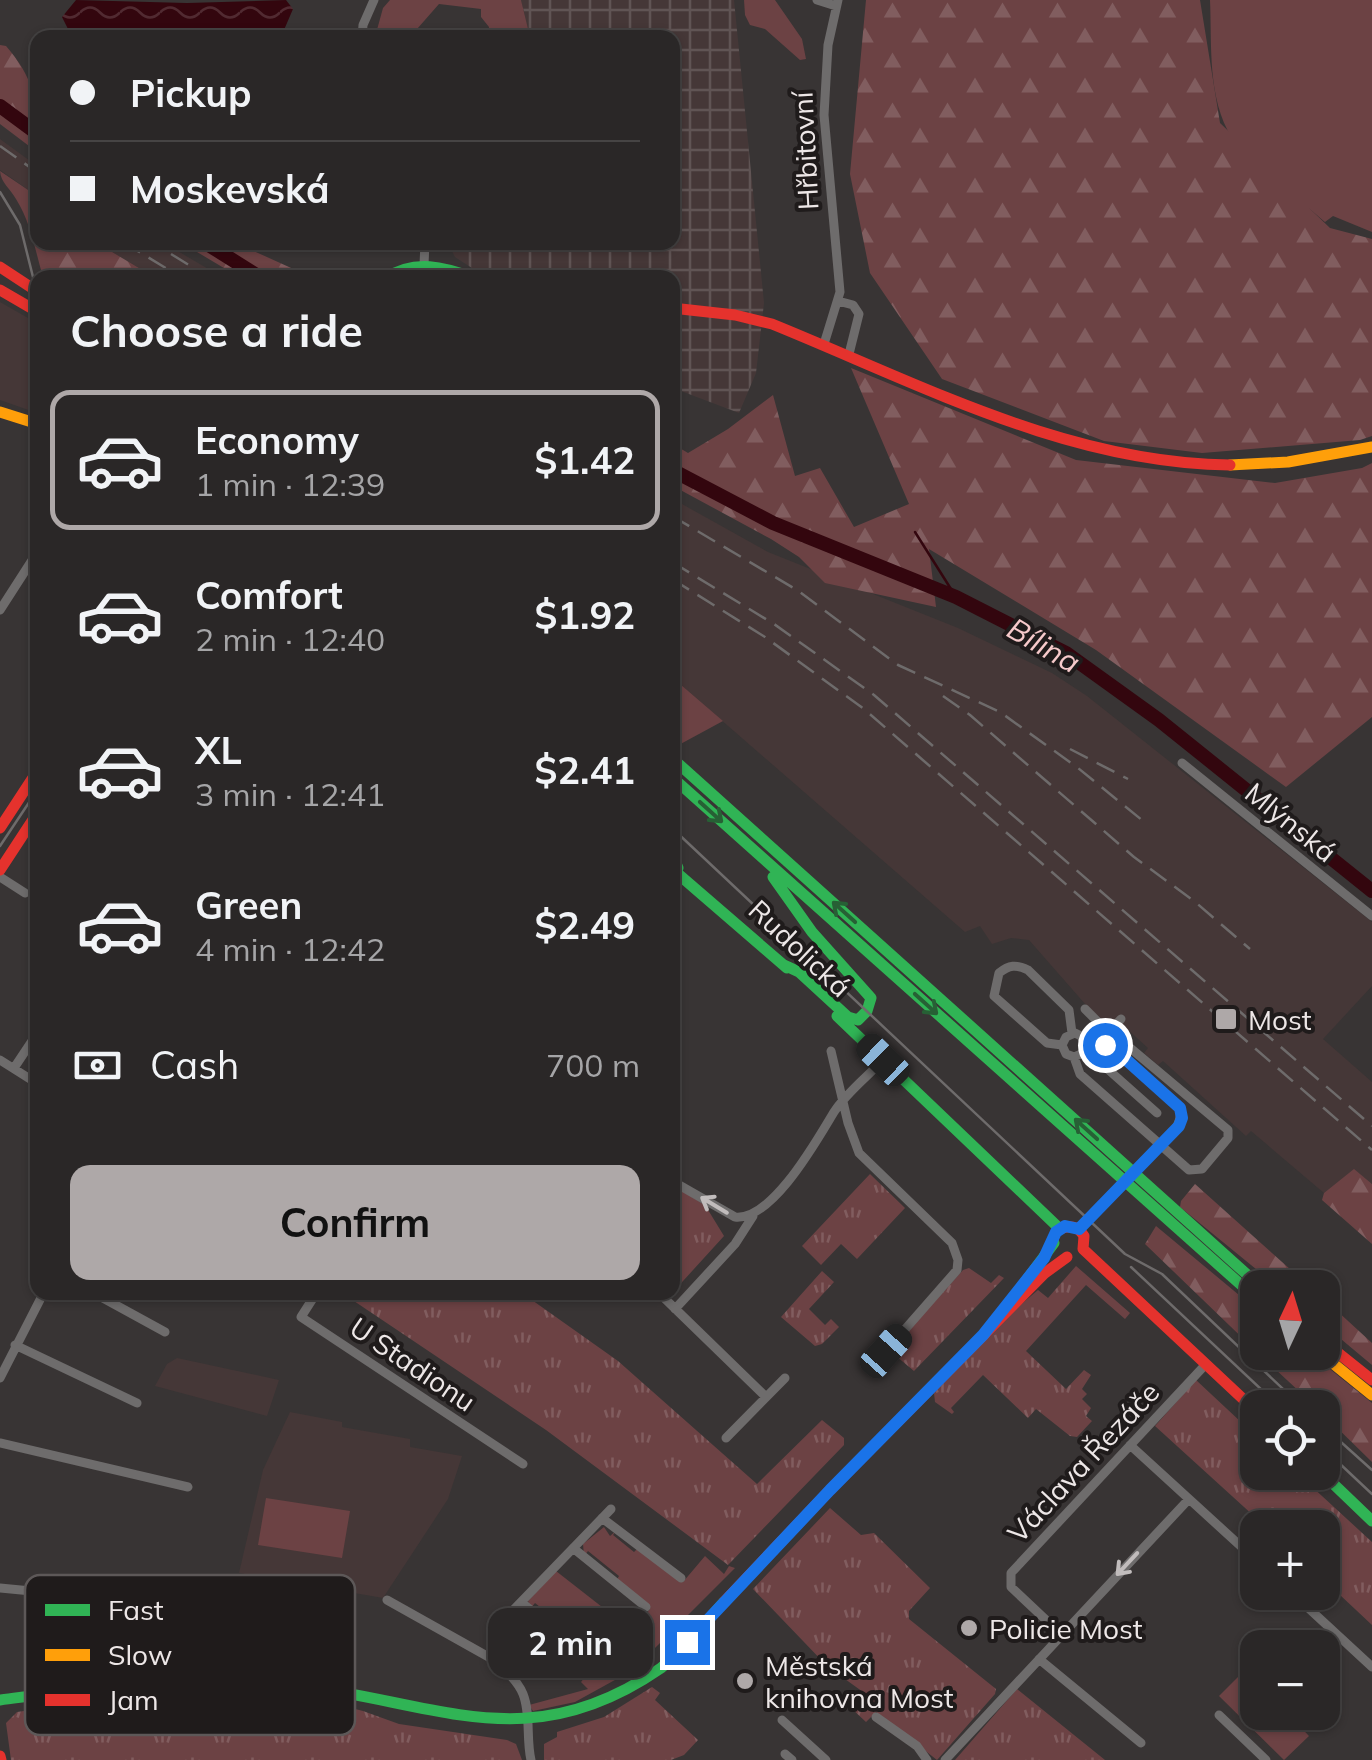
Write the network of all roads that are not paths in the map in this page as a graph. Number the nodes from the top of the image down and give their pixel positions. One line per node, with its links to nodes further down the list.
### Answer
1 (374, 0): 4 (street)
2 (816, 0): 3 (street)
3 (837, 3): 12 (street, Hřbitovní)
4 (365, 30)
5 (425, 250): 6 (street)
6 (424, 265): 7 (main road); 8 (main road)
7 (397, 270)
8 (452, 270)
9 (0, 271): 10 (main road)
10 (30, 289)
11 (0, 290): 13 (main road)
12 (838, 301): 15 (street, Hřbitovní); 16 (street, Hřbitovní)
13 (30, 307)
14 (680, 309): 15 (main road)
15 (824, 344): 16 (main road)
16 (849, 354): 19 (main road)
17 (0, 412): 18 (main road)
18 (30, 421)
19 (1372, 446)
20 (30, 564): 21 (street)
21 (0, 610)
22 (1182, 764): 32 (street, Mlýnská)
23 (680, 765): 58 (main road, one-way to 23)
24 (30, 782): 27 (main road)
25 (680, 784): 28 (main road, one-way to 28)
26 (30, 825): 29 (main road)
27 (0, 828)
28 (749, 846): 33 (main road); 59 (main road, one-way to 59)
29 (0, 874): 31 (street)
30 (680, 880): 33 (main road, Rudolická)
31 (25, 893)
32 (1372, 916)
33 (784, 965): 45 (main road, Rudolická)
34 (1085, 1008): 36 (street)
35 (1122, 1019): 36 (street)
36 (1110, 1031): 40 (street); 50 (street)
37 (1072, 1034): 39 (street); 41 (street); 41 (street)
38 (30, 1044): 46 (street)
39 (1086, 1044): 40 (street); 43 (street)
40 (1103, 1044): 49 (street); 50 (street)
41 (1062, 1045): 43 (street)
42 (831, 1051): 48 (street)
43 (1074, 1057): 50 (street)
44 (0, 1060): 46 (street)
45 (883, 1060): 48 (street); 53 (main road, Rudolická)
46 (14, 1068): 47 (street)
47 (30, 1079)
48 (844, 1101): 52 (street); 68 (street)
49 (1156, 1112)
50 (1160, 1145): 54 (street, bridge)
51 (680, 1185): 52 (street, one-way to 51)
52 (757, 1209): 64 (street)
53 (1060, 1229): 54 (main road); 55 (main road)
54 (1079, 1229): 56 (main road)
55 (1054, 1243): 57 (main road); 66 (main road)
56 (1084, 1249): 57 (main road); 70 (main road)
57 (1066, 1257): 66 (main road)
58 (1242, 1270)
59 (1240, 1284)
60 (40, 1300): 67 (street)
61 (107, 1300): 65 (street)
62 (311, 1300): 82 (street, U Stadionu)
63 (666, 1300): 64 (street)
64 (675, 1309): 77 (street)
65 (166, 1332)
66 (983, 1335): 109 (main road)
67 (15, 1345): 72 (street); 78 (street)
68 (886, 1351)
69 (1340, 1354): 74 (main road)
70 (1206, 1364): 75 (main road); 81 (street, Václava Řezáče)
71 (1340, 1369): 76 (main road)
72 (0, 1378)
73 (785, 1378): 77 (street)
74 (1372, 1380)
75 (1240, 1395)
76 (1372, 1395)
77 (766, 1396): 79 (street)
78 (137, 1403)
79 (726, 1438)
80 (0, 1443): 83 (street)
81 (1130, 1444): 85 (street); 98 (street, Václava Řezáče)
82 (523, 1464)
83 (188, 1487)
84 (1340, 1490): 88 (main road)
85 (1188, 1498): 89 (street); 98 (street, one-way to 98)
86 (611, 1508): 87 (street)
87 (602, 1518): 90 (street); 91 (street)
88 (1372, 1520)
89 (1240, 1546)
90 (573, 1548): 95 (street); 96 (street)
91 (681, 1578)
92 (0, 1588): 93 (street)
93 (25, 1590)
94 (387, 1600): 99 (street)
95 (520, 1602): 99 (street); 101 (street)
96 (646, 1607)
97 (1310, 1610): 102 (street)
98 (1062, 1635): 100 (street)
99 (494, 1660): 109 (street)
100 (1039, 1660): 110 (street); 114 (street)
101 (594, 1662)
102 (1372, 1667)
103 (25, 1697): 105 (main road)
104 (355, 1698): 109 (main road)
105 (0, 1700)
106 (1219, 1715): 115 (street)
107 (876, 1717): 113 (street)
108 (782, 1720): 112 (street)
109 (527, 1726): 111 (street)
110 (1142, 1743)
111 (531, 1760)
112 (826, 1760)
113 (928, 1760)
114 (946, 1760)
115 (1266, 1760)

